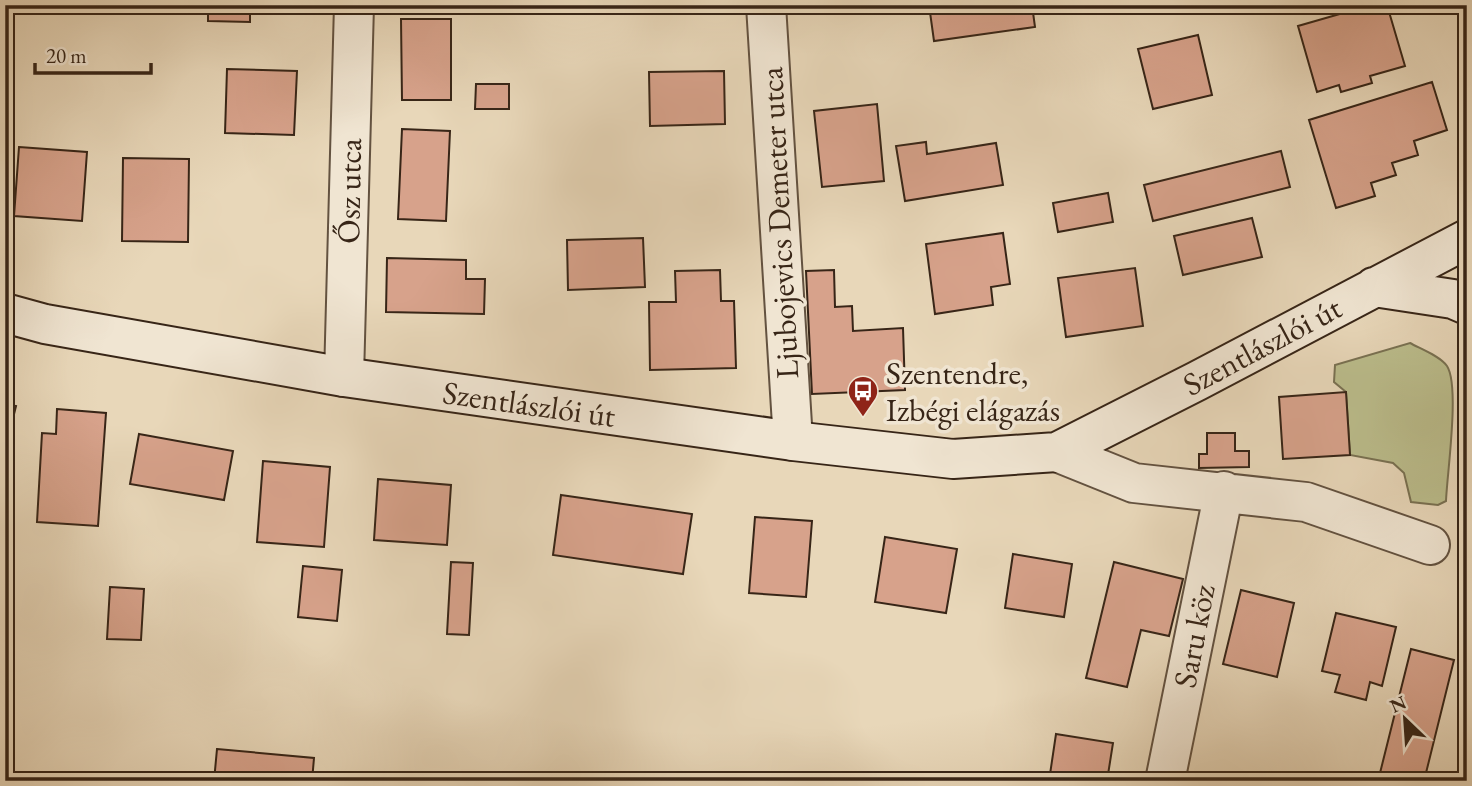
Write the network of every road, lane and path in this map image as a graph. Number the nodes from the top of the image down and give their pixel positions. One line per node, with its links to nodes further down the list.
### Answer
1 (354, 5): 7 (main road, Ősz utca)
2 (766, 5): 8 (main road, Ljubojevics Demeter utca)
3 (1467, 239): 4 (main road, Szentlászlói út)
4 (1374, 287): 5 (main road); 9 (main road, Szentlászlói út)
5 (1467, 305)
6 (5, 313): 7 (main road, Szentlászlói út)
7 (344, 377): 8 (main road, Szentlászlói út)
8 (793, 441): 9 (main road, Szentlászlói út)
9 (1057, 452): 10 (main road, Szentlászlói út)
10 (1224, 491): 11 (main road, Szentlászlói út); 12 (main road, Saru köz)
11 (1430, 545)
12 (1165, 781)

